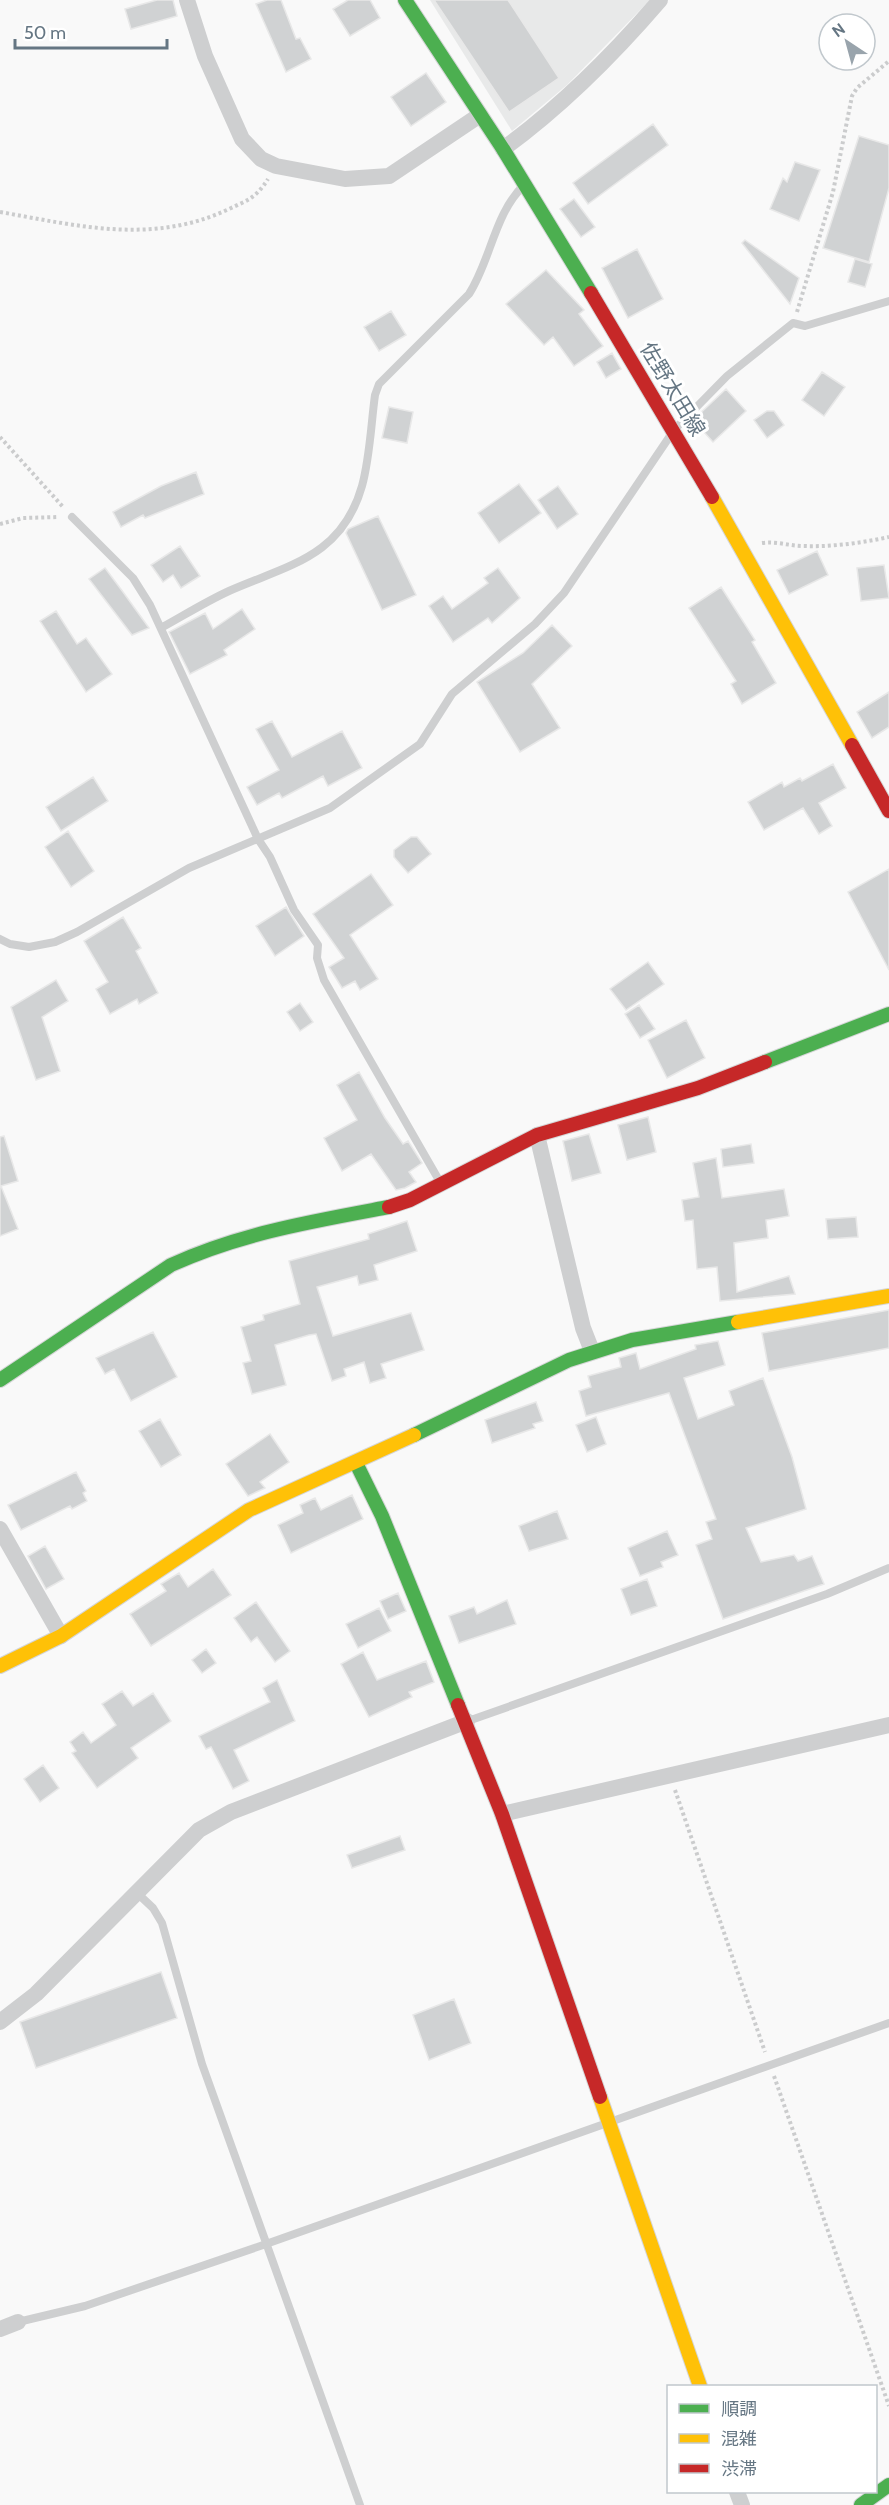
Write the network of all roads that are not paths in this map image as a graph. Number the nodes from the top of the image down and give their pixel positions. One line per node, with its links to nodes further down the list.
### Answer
1 (187, 0): 4 (street)
2 (405, 0): 4 (street, 佐野太田線)
3 (660, 0): 5 (street)
4 (480, 116): 5 (street, 佐野太田線)
5 (503, 149): 6 (street, 佐野太田線)
6 (524, 185): 8 (street, 佐野太田線); 10 (lane)
7 (889, 301): 8 (lane)
8 (675, 430): 11 (street, 佐野太田線); 12 (lane)
9 (72, 517): 10 (lane)
10 (161, 628): 12 (lane)
11 (889, 811)
12 (258, 839): 13 (lane); 16 (lane)
13 (0, 939)
14 (889, 1014): 15 (street)
15 (537, 1135): 16 (street); 18 (street)
16 (441, 1184): 19 (street)
17 (889, 1296): 18 (street)
18 (592, 1351): 20 (street)
19 (0, 1380)
20 (356, 1463): 23 (street); 25 (street)
21 (0, 1529): 23 (street)
22 (889, 1568): 25 (lane)
23 (61, 1636): 24 (street)
24 (0, 1666)
25 (467, 1722): 27 (street); 28 (street)
26 (889, 1725): 27 (street)
27 (502, 1814): 31 (street)
28 (136, 1892): 29 (street); 32 (lane)
29 (0, 2022)
30 (889, 2022): 31 (lane)
31 (608, 2121): 32 (lane); 35 (street)
32 (266, 2244): 33 (lane); 37 (lane)
33 (18, 2322): 34 (street)
34 (0, 2329)
35 (700, 2385)
36 (889, 2485): 38 (street)
37 (360, 2505)
38 (861, 2505)

